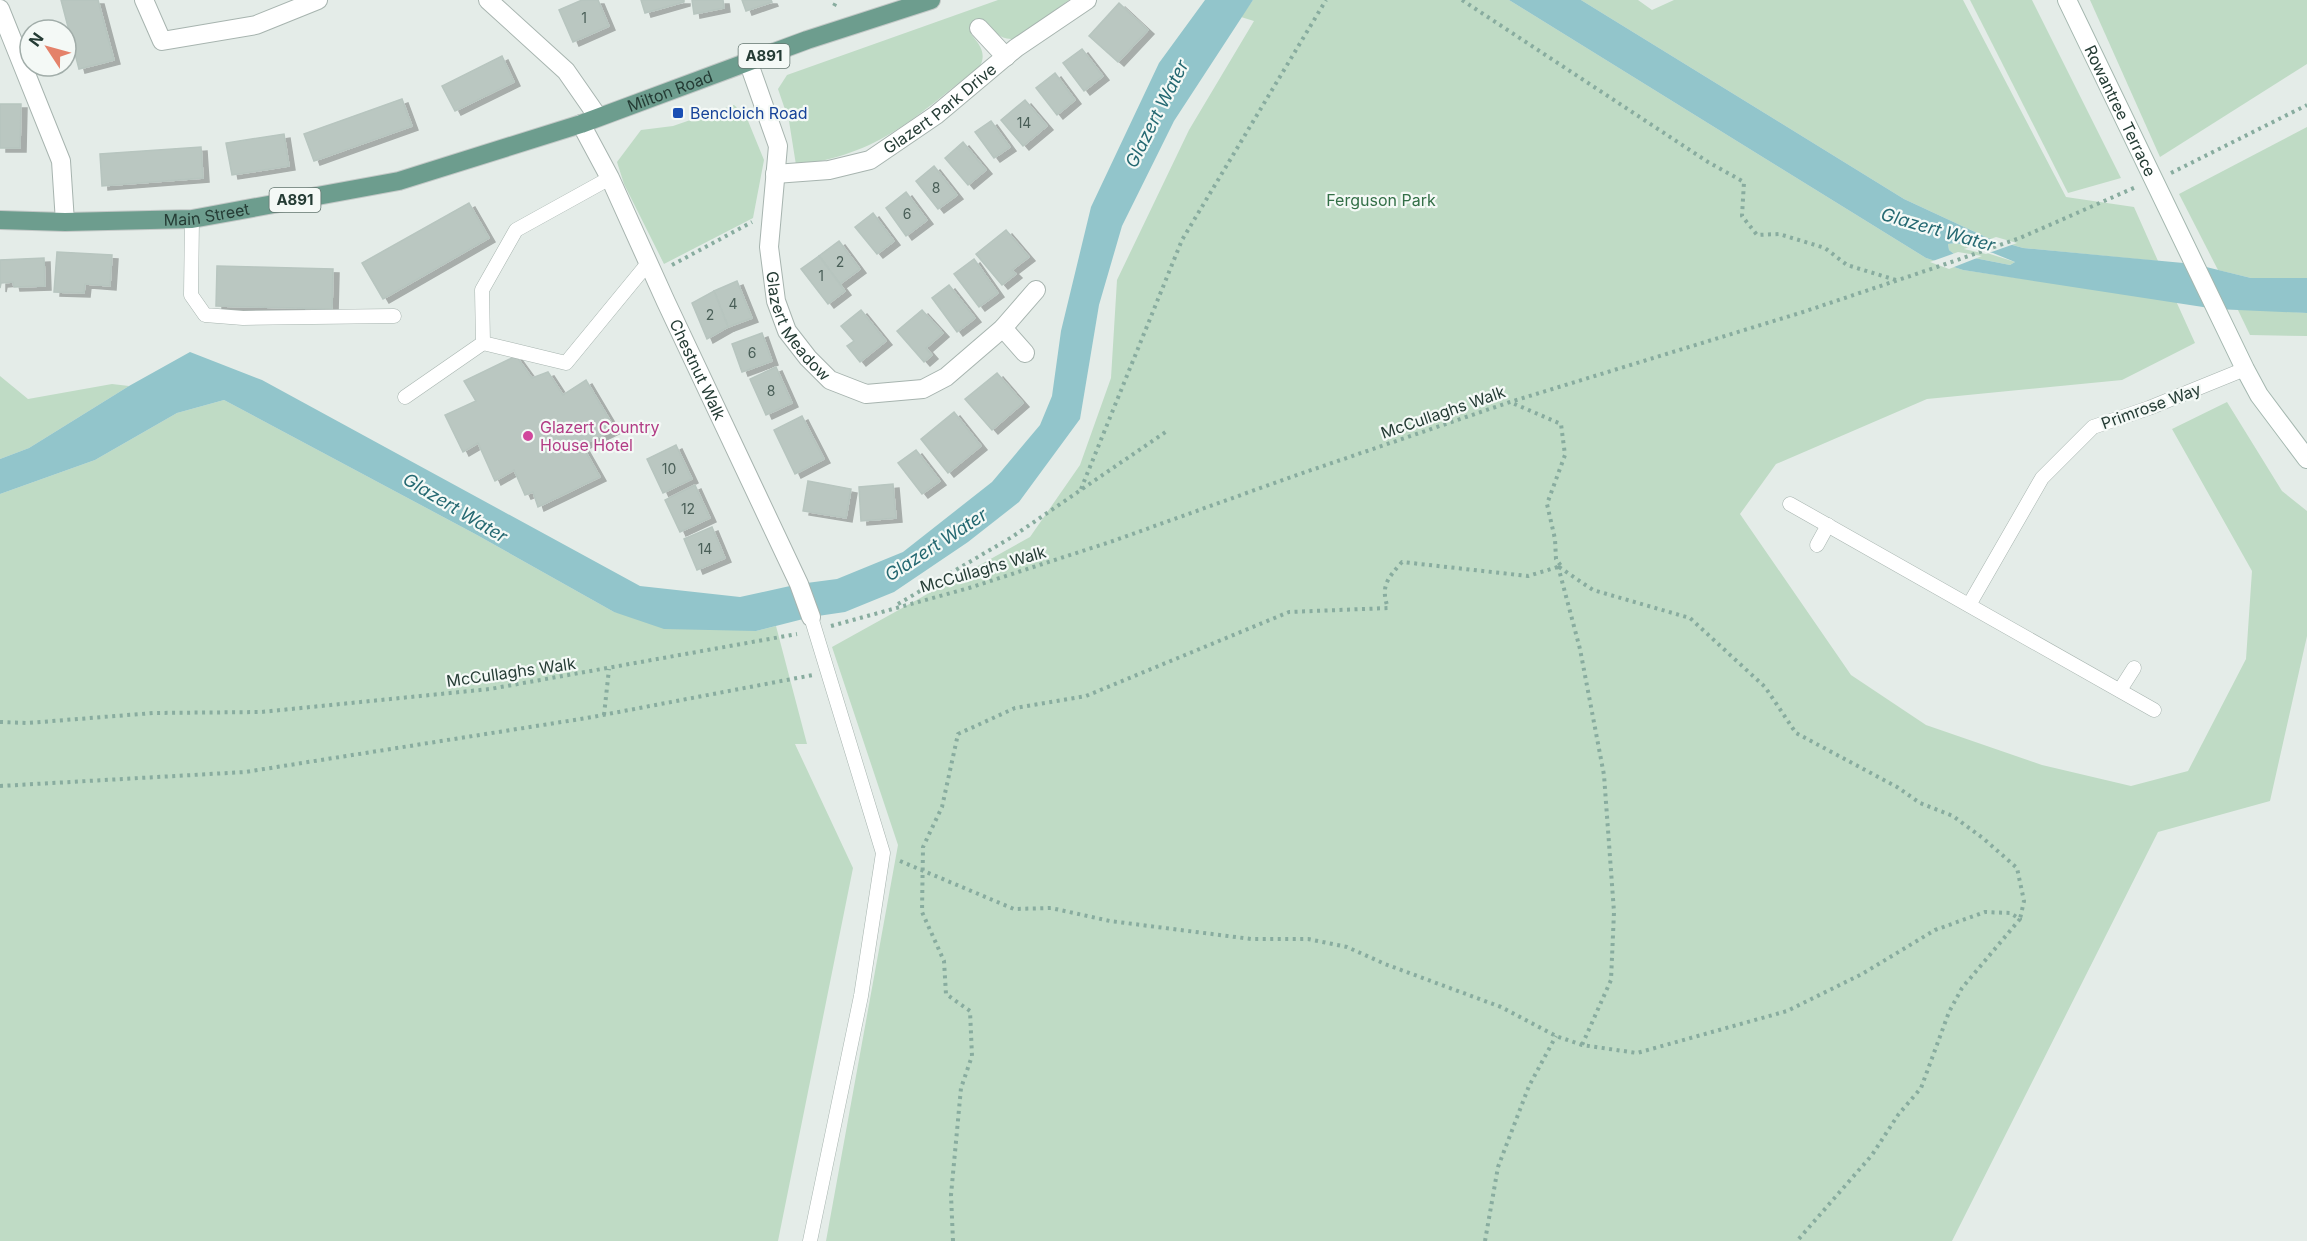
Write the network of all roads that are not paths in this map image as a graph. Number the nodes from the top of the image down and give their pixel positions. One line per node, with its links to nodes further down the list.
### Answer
1 (144, 0): 2 (street)
2 (318, 0)
3 (488, 0): 11 (street)
4 (932, 0): 10 (main road, Milton Road / A891)
5 (1087, 0): 9 (street, Glazert Park Drive)
6 (2067, 0): 24 (street, Rowantree Terrace)
7 (0, 9): 17 (street)
8 (979, 28): 9 (street)
9 (1006, 57): 13 (street, Glazert Park Drive)
10 (748, 61): 11 (main road, Milton Road / A891); 13 (street, Glazert Meadow)
11 (598, 117): 12 (main road, Milton Road / A891)
12 (581, 124): 14 (street, Chestnut Walk); 15 (main road, Main Street / A891)
13 (776, 174): 21 (street, Glazert Meadow)
14 (610, 178): 18 (street, Chestnut Walk); 22 (lane)
15 (192, 219): 17 (main road, Main Street / A891); 20 (lane)
16 (0, 220): 17 (main road, Main Street / A891)
17 (66, 222)
18 (652, 268): 22 (lane); 31 (street, Chestnut Walk)
19 (1036, 290): 21 (street, Glazert Meadow)
20 (394, 316)
21 (1003, 328): 23 (street)
22 (483, 343): 25 (lane)
23 (1025, 353)
24 (2245, 369): 26 (street, Rowantree Terrace); 30 (lane, Primrose Way)
25 (405, 397)
26 (2307, 459)
27 (1790, 504): 28 (lane)
28 (1828, 525): 29 (lane); 30 (lane)
29 (1817, 545)
30 (1969, 605): 33 (lane)
31 (814, 624): 35 (lane)
32 (2134, 668): 33 (lane)
33 (2120, 690): 34 (lane)
34 (2154, 710)
35 (810, 1241)

